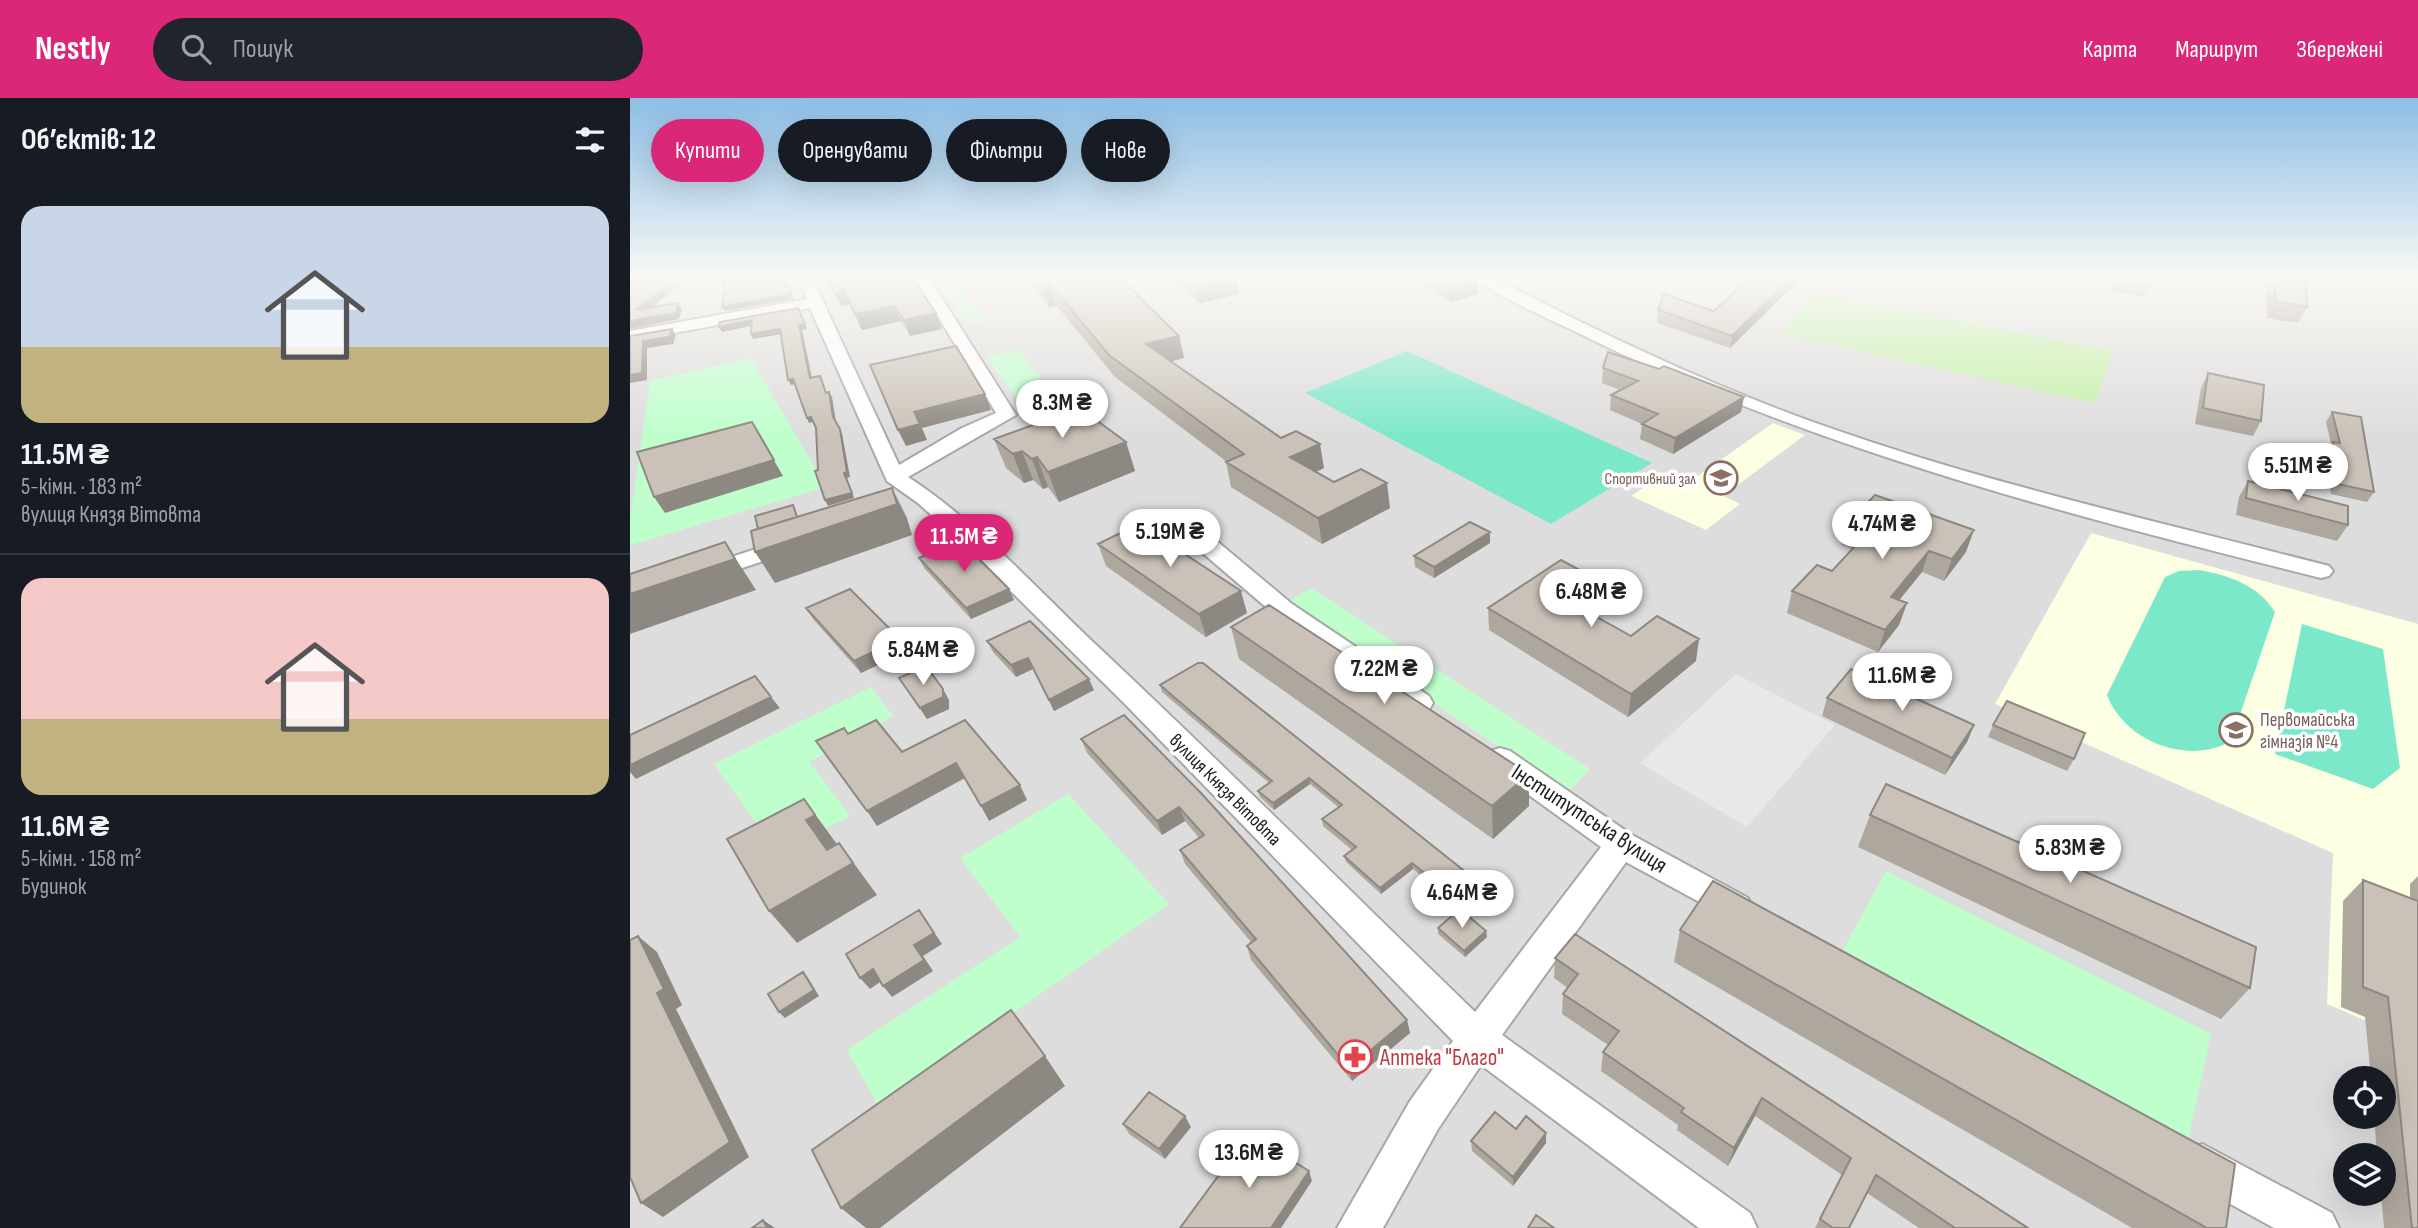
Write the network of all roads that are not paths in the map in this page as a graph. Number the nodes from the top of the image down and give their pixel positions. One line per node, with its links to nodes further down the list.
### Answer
1 (659, 331): 5 (street)
2 (829, 331): 6 (street)
3 (955, 331): 6 (street)
4 (1586, 331): 11 (street)
5 (630, 336)
6 (894, 477): 7 (street, вулиця Князя Вітовта)
7 (926, 498): 8 (street); 17 (street, вулиця Князя Вітовта)
8 (896, 508)
9 (1186, 527): 13 (street)
10 (808, 538): 12 (street)
11 (2321, 571)
12 (681, 582)
13 (1440, 718)
14 (1480, 745): 15 (street, Інститутська вулиця)
15 (1620, 844): 16 (street, Інститутська вулиця); 17 (street)
16 (1767, 925)
17 (1476, 1039): 19 (street); 20 (street, вулиця Князя Вітовта)
18 (2170, 1147): 21 (street)
19 (1359, 1228)
20 (1735, 1228)
21 (2317, 1228)

